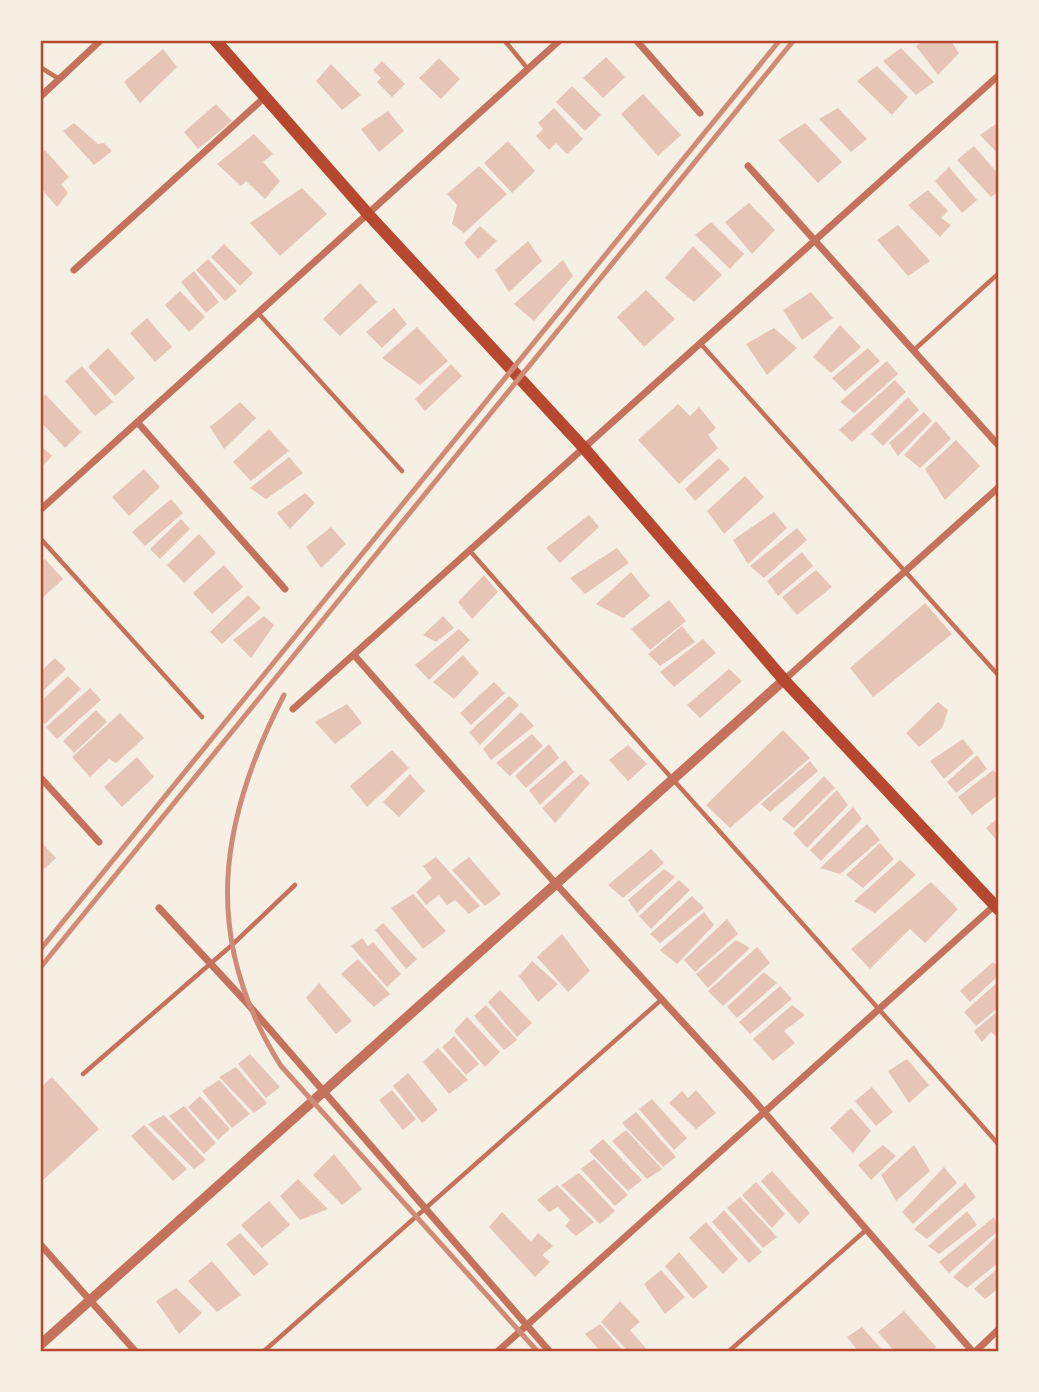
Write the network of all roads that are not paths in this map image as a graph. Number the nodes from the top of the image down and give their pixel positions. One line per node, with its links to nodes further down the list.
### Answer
1 (101, 40): 9 (street)
2 (215, 40): 11 (main road)
3 (504, 40): 7 (lane)
4 (560, 40): 7 (street)
5 (636, 40): 12 (street)
6 (40, 66): 9 (lane)
7 (528, 69): 14 (street)
8 (999, 75): 15 (street)
9 (60, 79): 10 (street)
10 (40, 97)
11 (265, 97): 14 (main road); 16 (street)
12 (699, 113)
13 (748, 166): 15 (street)
14 (368, 214): 18 (street); 23 (main road)
15 (815, 241): 19 (street); 20 (street)
16 (74, 270)
17 (999, 273): 20 (lane)
18 (259, 314): 21 (street); 24 (lane)
19 (700, 343): 23 (street); 29 (lane)
20 (913, 351): 22 (street)
21 (139, 424): 26 (street); 30 (street)
22 (999, 446)
23 (584, 448): 28 (street); 33 (main road)
24 (402, 471)
25 (999, 487): 29 (street)
26 (40, 510)
27 (40, 538): 35 (lane)
28 (470, 551): 31 (street); 37 (lane)
29 (904, 572): 32 (lane); 33 (street)
30 (285, 589)
31 (354, 655): 34 (street); 39 (street)
32 (999, 676)
33 (784, 680): 37 (street); 41 (main road)
34 (293, 709)
35 (202, 718)
36 (40, 777): 38 (street)
37 (671, 780): 39 (street); 45 (lane)
38 (99, 842)
39 (555, 884): 44 (street); 47 (street)
40 (295, 885): 43 (lane)
41 (997, 906): 45 (street)
42 (159, 908): 43 (street)
43 (210, 964): 46 (lane); 47 (street)
44 (661, 1000): 48 (street); 50 (lane)
45 (879, 1008): 48 (street); 49 (lane)
46 (83, 1074)
47 (323, 1092): 50 (street); 53 (street)
48 (762, 1111): 51 (street); 54 (street)
49 (999, 1145)
50 (425, 1209): 54 (street); 58 (lane)
51 (866, 1230): 61 (lane); 62 (street)
52 (40, 1244): 53 (street)
53 (89, 1301): 56 (street); 57 (street)
54 (526, 1325): 59 (street); 60 (street)
55 (999, 1329): 62 (street)
56 (40, 1345)
57 (135, 1352)
58 (264, 1352)
59 (497, 1352)
60 (550, 1352)
61 (728, 1352)
62 (974, 1352)

